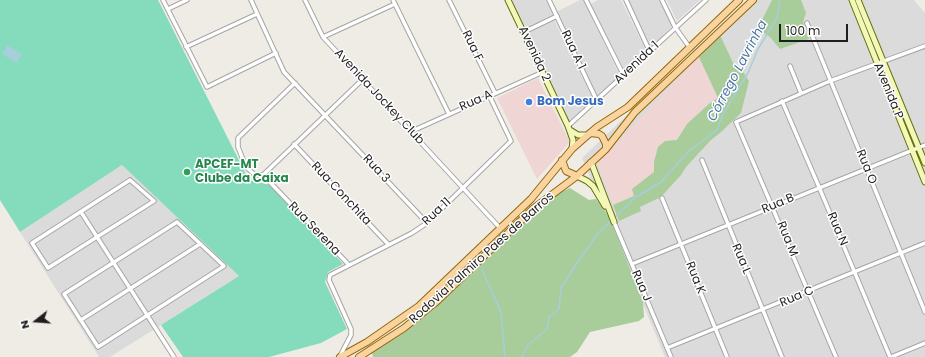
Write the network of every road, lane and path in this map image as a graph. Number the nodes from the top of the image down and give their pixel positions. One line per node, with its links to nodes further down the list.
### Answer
1 (163, 0): 17 (street)
2 (187, 0): 17 (street)
3 (251, 0): 18 (street, Rua 3)
4 (305, 0): 23 (street, Avenida Jockey Club)
5 (449, 0): 37 (street, Rua F)
6 (508, 0): 22 (street, Avenida 2)
7 (549, 0): 19 (street, Rua A 1)
8 (586, 0): 33 (street)
9 (626, 0): 27 (street)
10 (662, 0): 21 (street)
11 (706, 0): 21 (street, Avenida 1)
12 (740, 0): 26 (main road, Rodovia Palmiro Paes de Barros)
13 (753, 0): 50 (main road, Rodovia Palmiro Paes de Barros)
14 (852, 0): 30 (street, Avenida P)
15 (858, 0): 29 (street, Avenida P)
16 (394, 2): 23 (street); 42 (street)
17 (168, 9): 25 (street)
18 (257, 14): 25 (street); 28 (street, Rua 3)
19 (557, 16): 22 (street); 40 (street, Rua A 1)
20 (807, 23): 35 (street, Rua O)
21 (675, 27): 26 (street); 27 (street, Avenida 1)
22 (524, 32): 32 (street, Avenida 2)
23 (323, 37): 34 (street, Avenida Jockey Club)
24 (925, 46): 29 (street)
25 (186, 47): 28 (street)
26 (690, 48): 46 (main road, Rodovia Palmiro Paes de Barros)
27 (650, 52): 33 (street, Avenida 1)
28 (276, 53): 36 (street, Rua 3)
29 (884, 61): 30 (street); 49 (street, Avenida P)
30 (877, 64): 35 (street); 52 (street, Avenida P)
31 (790, 66): 38 (street)
32 (543, 72): 37 (street, Rua A); 44 (street, Avenida 2)
33 (624, 76): 40 (street, Avenida 1)
34 (362, 80): 43 (street); 45 (street, Avenida Jockey Club)
35 (830, 81): 38 (street); 57 (street, Rua O)
36 (295, 83): 43 (street, Rua 3); 58 (street)
37 (495, 93): 39 (street, Rua A)
38 (801, 93): 41 (street)
39 (489, 95): 42 (street, Rua A); 61 (street, Rua 11)
40 (597, 101): 44 (street, Avenida 1)
41 (782, 101): 62 (street, Rua N); 64 (street, Rua M)
42 (449, 114): 45 (street, Rua A)
43 (325, 115): 47 (street); 68 (street, Rua 3)
44 (569, 128): 46 (street); 51 (street, Avenida 2)
45 (410, 132): 61 (street, Avenida Jockey Club)
46 (589, 134): 50 (main road); 51 (main road, Rodovia Palmiro Paes de Barros)
47 (294, 144): 58 (street); 74 (street, Rua Conchita)
48 (925, 145): 49 (street, Rua B)
49 (919, 148): 52 (street, Rua B); 56 (street, Avenida P)
50 (606, 149): 55 (main road, Rodovia Palmiro Paes de Barros)
51 (572, 150): 53 (main road, Rodovia Palmiro Paes de Barros)
52 (912, 151): 57 (street, Rua B); 60 (street, Avenida P)
53 (562, 160): 59 (main road); 70 (main road, Rodovia Palmiro Paes de Barros)
54 (702, 160): 69 (street, Rua L)
55 (591, 162): 59 (main road, Rodovia Palmiro Paes de Barros); 66 (street, Rua J)
56 (925, 163)
57 (866, 168): 62 (street, Rua B); 76 (street, Rua O)
58 (263, 175): 79 (street, Rua Serena)
59 (577, 176): 66 (street, Rua J); 92 (main road, Rodovia Palmiro Paes de Barros)
60 (925, 182)
61 (463, 187): 68 (street, Rua 11); 70 (street, Avenida Jockey Club)
62 (820, 187): 64 (street, Rua B); 80 (street, Rua N)
63 (662, 198): 75 (street, Rua K)
64 (773, 206): 69 (street, Rua B); 82 (street, Rua M)
65 (81, 212): 71 (street); 71 (street); 71 (street)
66 (611, 215): 67 (street, Rua J)
67 (614, 222): 78 (street, Rua J)
68 (427, 223): 74 (street, Rua 11)
69 (727, 226): 75 (street, Rua B); 83 (street, Rua L)
70 (500, 228): 91 (main road, Rodovia Palmiro Paes de Barros)
71 (97, 237): 77 (street)
72 (925, 243): 76 (street, Rua C)
73 (200, 244): 77 (street); 81 (street); 85 (street)
74 (388, 244): 79 (street, Rua 11)
75 (681, 244): 78 (street, Rua B); 87 (street, Rua K)
76 (901, 253): 80 (street, Rua C); 84 (street, Rua O)
77 (114, 263): 81 (street); 86 (street)
78 (632, 264): 89 (street, Rua J)
79 (349, 265): 91 (street, Rua 11)
80 (855, 273): 82 (street, Rua C); 97 (street, Rua N)
81 (130, 289): 85 (street); 86 (street)
82 (808, 292): 83 (street, Rua C); 96 (street, Rua M)
83 (763, 311): 87 (street, Rua C); 95 (street, Rua L)
84 (925, 312)
85 (148, 315): 86 (street); 90 (street)
86 (81, 320)
87 (716, 329): 89 (street, Rua C); 94 (street, Rua K)
88 (925, 343): 97 (street)
89 (667, 348): 93 (street, Rua J)
90 (174, 357)
91 (340, 357)
92 (359, 357)
93 (671, 357)
94 (727, 357)
95 (782, 357)
96 (836, 357)
97 (890, 357)

